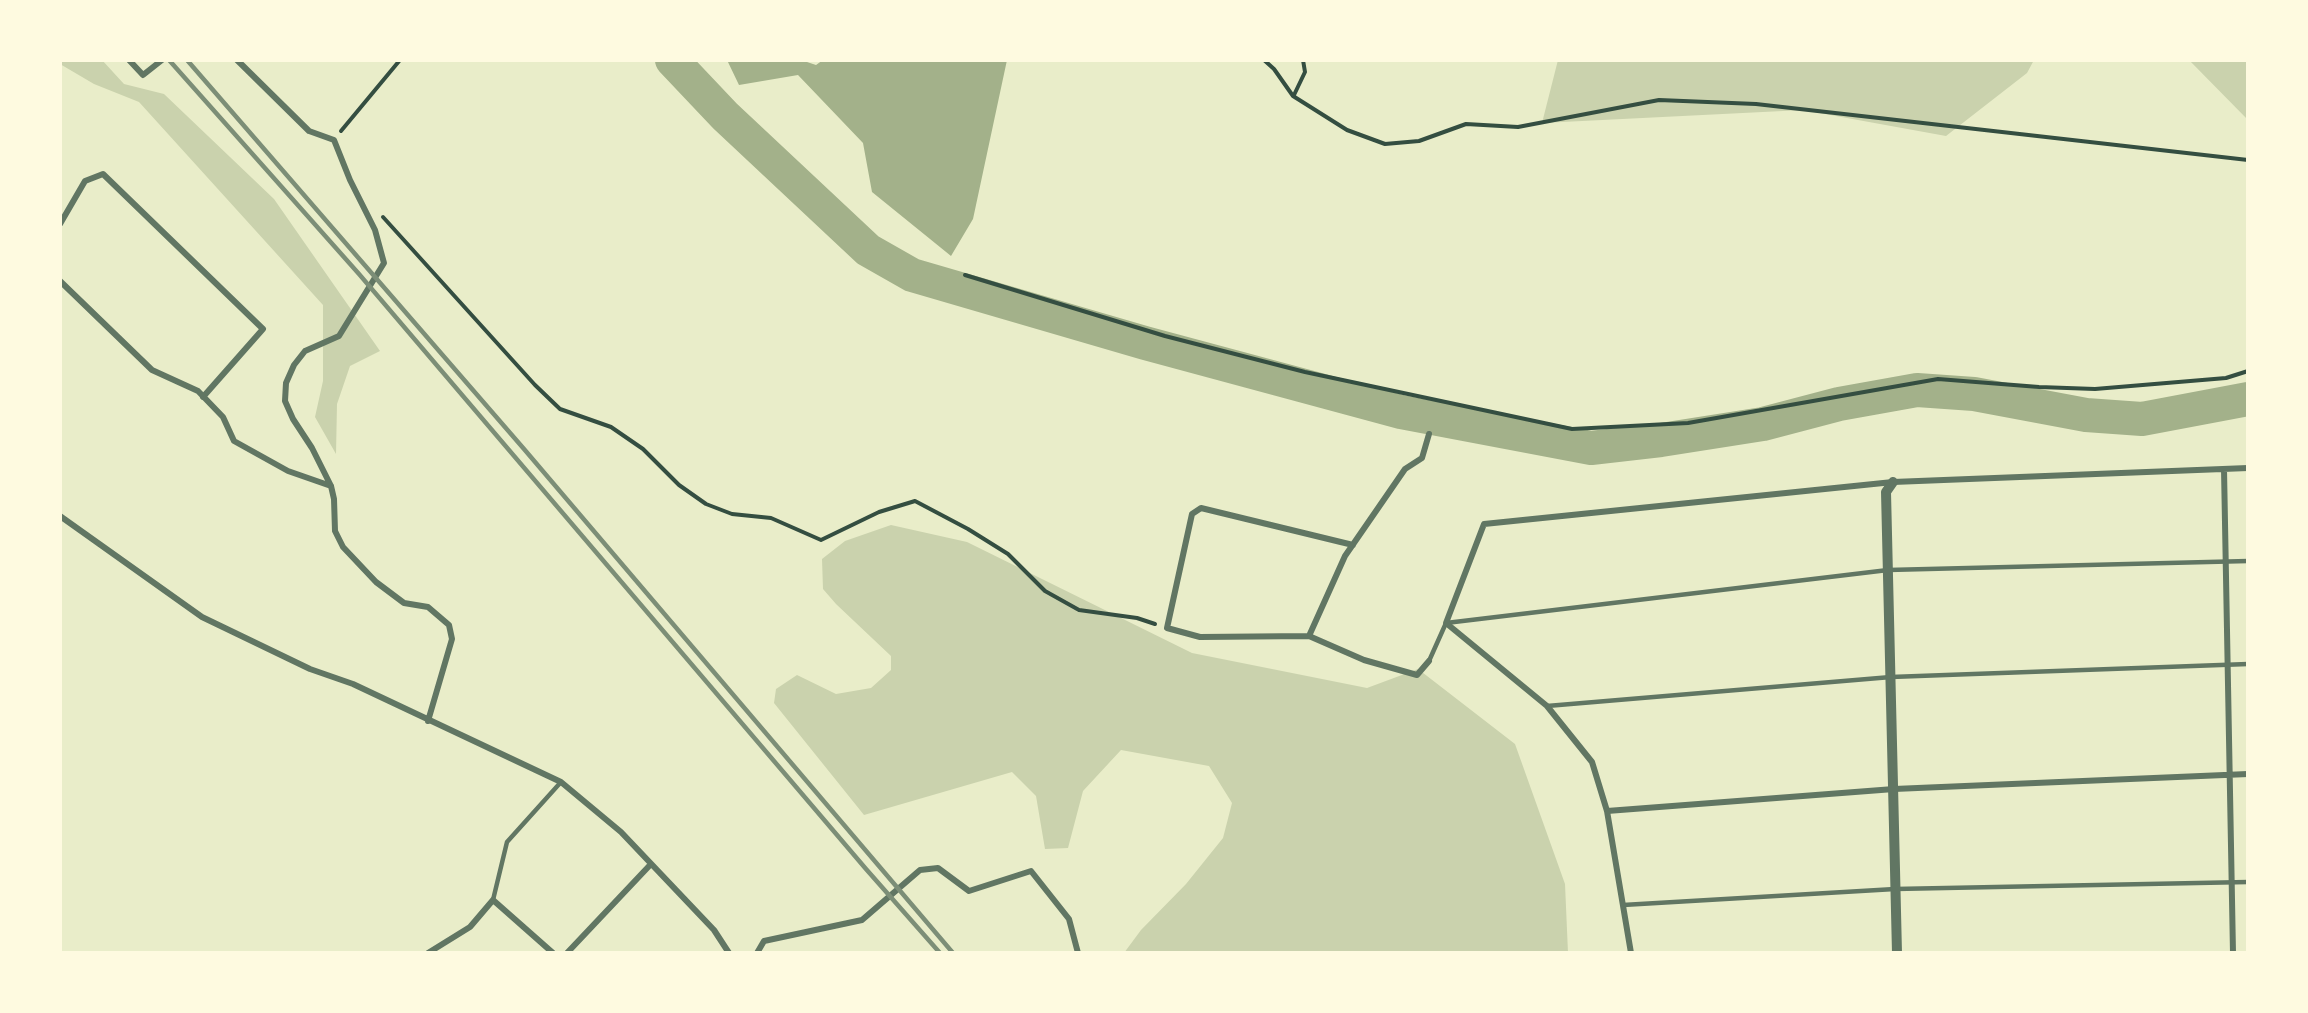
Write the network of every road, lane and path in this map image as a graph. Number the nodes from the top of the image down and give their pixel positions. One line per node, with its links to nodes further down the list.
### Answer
1 (129, 60): 2 (street)
2 (162, 60)
3 (237, 60): 8 (street)
4 (400, 60): 8 (path)
5 (1264, 60): 7 (path)
6 (1303, 60): 7 (path)
7 (1293, 96): 9 (path)
8 (334, 140): 20 (street)
9 (2248, 160)
10 (382, 216): 27 (path)
11 (60, 224): 15 (street)
12 (965, 275): 14 (path)
13 (60, 281): 15 (street)
14 (2248, 371)
15 (203, 397): 20 (street)
16 (1430, 434): 22 (street)
17 (2224, 468): 18 (street); 19 (street); 23 (street)
18 (2248, 468)
19 (1893, 482): 25 (street); 26 (street)
20 (331, 486): 34 (street)
21 (60, 516): 34 (street)
22 (1353, 545): 27 (street); 28 (street)
23 (2226, 561): 24 (lane); 25 (lane); 30 (street)
24 (2248, 561)
25 (1888, 570): 26 (lane); 32 (street)
26 (1446, 623): 29 (lane); 33 (street)
27 (1167, 628): 28 (street)
28 (1309, 636): 29 (street)
29 (1429, 661)
30 (2228, 664): 31 (lane); 32 (lane); 35 (street)
31 (2248, 664)
32 (1891, 677): 33 (lane); 38 (street)
33 (1547, 706): 39 (street)
34 (428, 721): 37 (street)
35 (2230, 774): 36 (street); 38 (street); 41 (street)
36 (2248, 774)
37 (561, 782): 40 (street); 44 (lane)
38 (1894, 789): 39 (street); 43 (street)
39 (1607, 811): 45 (street)
40 (651, 864): 48 (street); 49 (street)
41 (2232, 882): 42 (lane); 43 (lane); 54 (street)
42 (2248, 882)
43 (1895, 889): 45 (lane); 53 (street)
44 (493, 900): 46 (street); 47 (street)
45 (1623, 904): 52 (street)
46 (428, 953)
47 (553, 953)
48 (567, 953)
49 (729, 953)
50 (757, 953): 51 (street)
51 (1078, 953)
52 (1631, 953)
53 (1897, 953)
54 (2233, 953)

